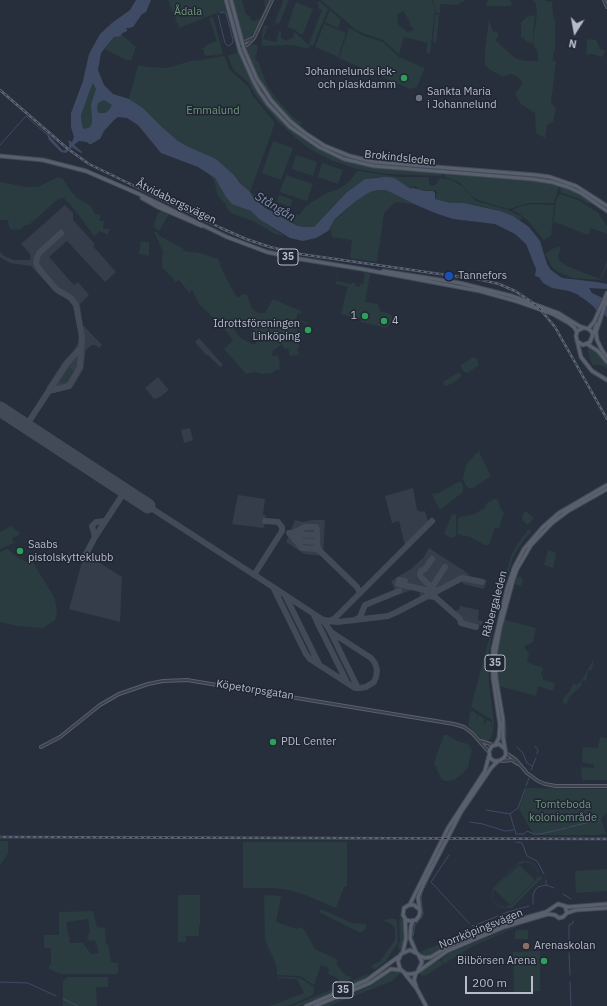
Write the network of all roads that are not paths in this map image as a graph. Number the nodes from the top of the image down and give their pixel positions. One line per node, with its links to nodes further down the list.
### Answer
1 (226, 0): 10 (main road, Brokindsleden)
2 (231, 0): 6 (main road, Brokindsleden)
3 (272, 0): 7 (street)
4 (604, 0): 5 (street)
5 (607, 8)
6 (240, 38): 8 (street); 9 (main road, Brokindsleden)
7 (254, 38): 8 (street); 9 (street)
8 (249, 40): 9 (street)
9 (243, 44): 10 (street); 12 (main road, Brokindsleden)
10 (238, 46): 13 (main road, Brokindsleden)
11 (0, 156): 14 (main road, Åtvidabergsvägen / 35)
12 (607, 206)
13 (607, 211)
14 (362, 269): 18 (main road, Åtvidabergsvägen / 35); 20 (main road, Åtvidabergsvägen / 35)
15 (607, 293): 17 (main road)
16 (607, 299): 17 (main road)
17 (599, 316): 19 (main road); 21 (main road); 25 (main road)
18 (583, 328): 19 (main road, 35); 20 (main road, 35)
19 (588, 328): 21 (main road)
20 (576, 332): 22 (main road)
21 (592, 337): 23 (main road); 25 (main road)
22 (577, 340): 23 (main road); 24 (main road)
23 (586, 344): 24 (main road); 27 (main road)
24 (580, 352): 28 (main road)
25 (603, 352): 26 (main road)
26 (607, 357)
27 (607, 362)
28 (607, 380)
29 (607, 485): 32 (main road, Råbergaleden / 35)
30 (607, 489): 34 (main road, Råbergaleden / 35)
31 (480, 741): 32 (street, Köpetorpsgatan); 33 (street, Köpetorpsgatan); 35 (street, Köpetorpsgatan)
32 (494, 745): 34 (main road); 35 (main road, 35)
33 (40, 747)
34 (505, 750): 36 (main road); 37 (street)
35 (489, 753): 36 (main road); 39 (main road, 35)
36 (499, 761): 37 (street); 44 (main road)
37 (520, 765): 38 (street)
38 (607, 786)
39 (410, 904): 44 (main road); 47 (main road, 35)
40 (607, 904): 41 (main road)
41 (565, 906): 42 (main road); 45 (main road)
42 (553, 908): 46 (main road); 50 (main road, Norrköpingsvägen)
43 (607, 908): 45 (main road)
44 (419, 910): 48 (main road)
45 (567, 913): 46 (main road)
46 (554, 915): 53 (main road, Norrköpingsvägen)
47 (405, 918): 48 (main road); 49 (main road, 35)
48 (413, 921): 50 (main road)
49 (403, 953): 50 (main road); 51 (main road, 35)
50 (418, 955): 53 (main road)
51 (400, 956): 52 (main road); 56 (main road, 35)
52 (400, 970): 54 (main road); 57 (main road, 35)
53 (417, 972): 54 (main road); 55 (main road)
54 (404, 973): 55 (main road)
55 (417, 989): 58 (main road)
56 (306, 1006)
57 (315, 1006)
58 (426, 1006)

